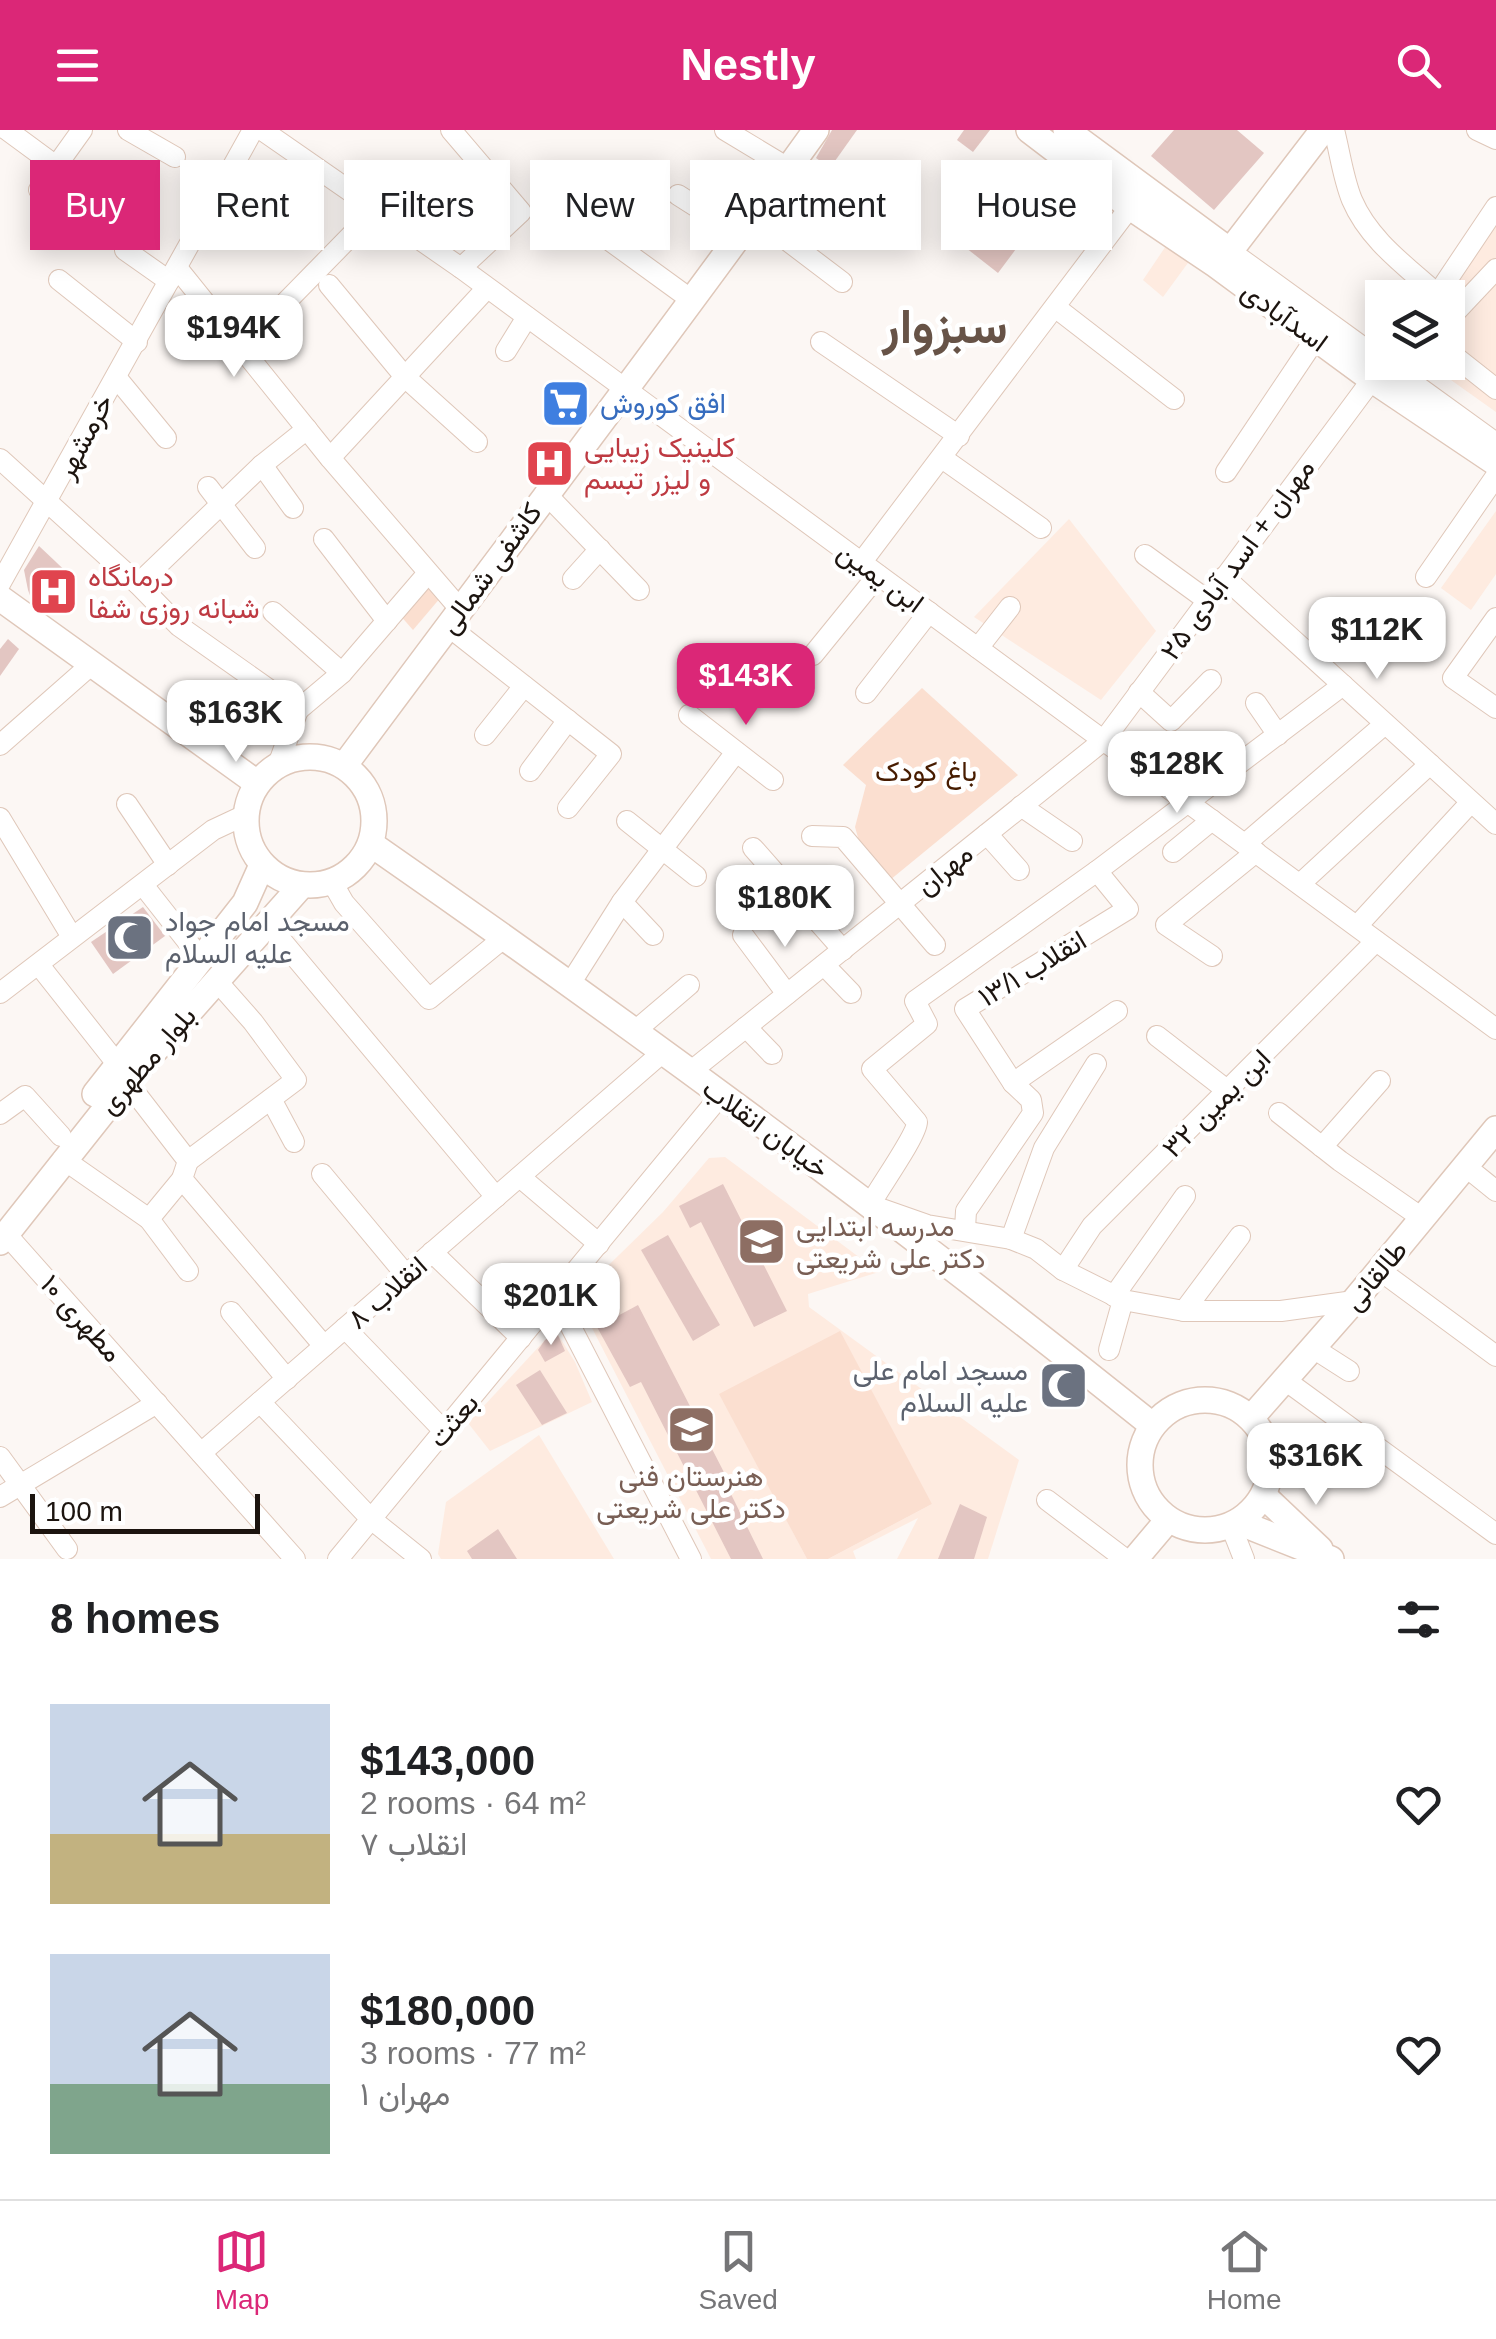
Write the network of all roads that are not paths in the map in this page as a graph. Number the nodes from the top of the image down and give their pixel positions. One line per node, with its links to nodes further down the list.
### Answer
1 (7, 130): 16 (street)
2 (82, 130): 17 (street)
3 (128, 130): 15 (street)
4 (254, 130): 34 (street, خرمشهر)
5 (262, 130): 20 (street, ابن یمین)
6 (451, 130): 32 (street)
7 (724, 130): 18 (street)
8 (816, 130): 19 (main road, کاشفی شمالی)
9 (1029, 130): 23 (main road, اسدآبادی)
10 (1066, 130): 31 (main road, اسدآبادی)
11 (1323, 130): 31 (main road)
12 (1334, 130): 36 (street)
13 (1477, 130): 14 (street)
14 (1496, 140)
15 (174, 157)
16 (48, 160)
17 (60, 160)
18 (775, 160)
19 (794, 160)
20 (344, 185)
21 (678, 195): 22 (street)
22 (690, 200)
23 (1130, 207): 31 (main road, اسدآبادی); 44 (street)
24 (1496, 207): 37 (street)
25 (344, 243): 43 (street)
26 (124, 250): 34 (street)
27 (435, 250): 32 (street, ابن یمین)
28 (623, 250): 41 (street)
29 (730, 250): 41 (main road, کاشفی شمالی)
30 (788, 250): 38 (street)
31 (1223, 258): 46 (main road, اسدآبادی); 50 (street)
32 (460, 268): 40 (street, ابن یمین)
33 (1496, 269): 42 (street)
34 (174, 275): 47 (street, خرمشهر); 61 (street)
35 (59, 280): 47 (street)
36 (1419, 280)
37 (1447, 280)
38 (842, 282)
39 (329, 285): 54 (street)
40 (487, 288): 45 (street, ابن یمین); 54 (street)
41 (693, 301): 59 (main road, کاشفی شمالی)
42 (1465, 302)
43 (285, 303)
44 (1055, 307): 60 (street); 62 (street)
45 (527, 317): 49 (street); 59 (street, ابن یمین)
46 (1316, 338): 51 (main road, اسدآبادی); 71 (street)
47 (137, 342): 53 (street, خرمشهر)
48 (820, 342): 62 (street)
49 (506, 350)
50 (1365, 355)
51 (1365, 359)
52 (1465, 364): 58 (street)
53 (116, 377): 63 (street); 75 (street, خرمشهر)
54 (405, 377): 64 (street); 66 (street)
55 (1371, 380): 85 (street, مهران + اسد آبادی ۲۵)
56 (1398, 380): 69 (main road, اسدآبادی)
57 (1402, 380): 65 (street)
58 (1496, 389)
59 (625, 390): 74 (main road, کاشفی شمالی); 83 (street, ابن یمین)
60 (1174, 399)
61 (307, 430): 66 (street); 70 (street)
62 (959, 436): 67 (street)
63 (166, 438)
64 (476, 442)
65 (1496, 442)
66 (330, 458): 84 (street)
67 (942, 458): 78 (street); 83 (street)
68 (0, 459): 75 (street)
69 (1496, 463)
70 (262, 465): 76 (street); 77 (street)
71 (1226, 472)
72 (1496, 476): 86 (street)
73 (208, 487): 76 (street)
74 (545, 493): 81 (street); 96 (main road, کاشفی شمالی)
75 (47, 504): 88 (street, خرمشهر); 89 (street)
76 (220, 505): 80 (street); 89 (street)
77 (294, 508)
78 (1041, 528)
79 (324, 539): 98 (street)
80 (256, 548)
81 (600, 549): 87 (street); 90 (street)
82 (1145, 555): 92 (street)
83 (870, 569): 95 (street, ابن یمین); 100 (street)
84 (428, 572): 96 (street); 98 (street)
85 (1224, 577): 92 (street, مهران + اسد آبادی ۲۵); 104 (street)
86 (1426, 577)
87 (573, 579)
88 (0, 584)
89 (138, 584): 110 (street)
90 (638, 590)
91 (0, 598): 101 (main road)
92 (1207, 600): 106 (street, مهران + اسد آبادی ۲۵)
93 (1010, 606): 99 (street)
94 (273, 612): 102 (street)
95 (929, 612): 99 (street, ابن یمین); 107 (street)
96 (454, 618): 105 (street); 121 (main road, کاشفی شمالی)
97 (1496, 618): 109 (street)
98 (387, 621): 102 (street)
99 (978, 648): 116 (street, ابن یمین)
100 (813, 654)
101 (92, 664): 117 (street); 124 (main road)
102 (342, 673): 110 (street)
103 (1210, 680): 106 (street)
104 (1343, 685): 113 (street); 114 (street)
105 (524, 686): 112 (street); 115 (street)
106 (1139, 692): 116 (street, مهران + اسد آبادی ۲۵)
107 (866, 693)
108 (1256, 704): 114 (street)
109 (1496, 708)
110 (298, 710): 119 (street)
111 (689, 715): 118 (street)
112 (568, 720): 122 (street); 129 (street)
113 (1386, 724): 120 (street); 140 (street)
114 (1278, 735): 126 (street)
115 (485, 736)
116 (1104, 740): 126 (street, ابن یمین); 128 (street, مهران)
117 (0, 745)
118 (736, 752): 123 (street); 141 (street)
119 (278, 764): 121 (main road); 124 (main road)
120 (1430, 764): 125 (street); 149 (street)
121 (344, 766): 138 (main road)
122 (530, 770)
123 (773, 780)
124 (257, 783): 130 (main road)
125 (1472, 802): 134 (street); 155 (street)
126 (1189, 803): 133 (street, ابن یمین); 146 (street)
127 (128, 804): 143 (street)
128 (1022, 806): 135 (street, مهران); 137 (street)
129 (568, 808)
130 (245, 816): 143 (street); 144 (main road)
131 (0, 818): 158 (street)
132 (627, 820): 141 (street)
133 (1212, 820): 140 (street, ابن یمین); 142 (street)
134 (1496, 824)
135 (986, 834): 145 (street); 153 (street, مهران)
136 (812, 836): 153 (street)
137 (1072, 840)
138 (371, 844): 148 (main road); 159 (main road, خیابان انقلاب)
139 (753, 848): 162 (street)
140 (1250, 848): 149 (street, ابن یمین); 163 (street)
141 (663, 849): 147 (street); 152 (street)
142 (1173, 852)
143 (168, 865): 150 (street)
144 (262, 865): 151 (main road); 166 (main road, بلوار مطهری)
145 (1019, 870)
146 (1097, 871): 183 (street, انقلاب ۱۳/۱); 200 (street)
147 (696, 876)
148 (332, 882): 151 (main road); 159 (street)
149 (1300, 884): 155 (street, ابن یمین)
150 (143, 885): 158 (street); 166 (street)
151 (302, 885): 154 (main road, بلوار مطهری)
152 (622, 902): 156 (street); 167 (street)
153 (900, 904): 161 (street); 162 (street, مهران)
154 (266, 922): 166 (main road, بلوار مطهری); 199 (street)
155 (1356, 926): 160 (street, ابن یمین)
156 (653, 935)
157 (743, 935): 171 (street)
158 (72, 937): 164 (street)
159 (505, 937): 167 (main road, خیابان انقلاب)
160 (1376, 941): 174 (street, ابن یمین); 184 (street, ابن یمین ۳۲)
161 (935, 945)
162 (843, 950): 165 (street, مهران)
163 (1212, 956)
164 (40, 965): 169 (street); 181 (street)
165 (824, 965): 170 (street); 171 (street, مهران)
166 (209, 970): 181 (main road, بلوار مطهری); 186 (street)
167 (570, 984): 175 (main road, خیابان انقلاب)
168 (690, 985): 175 (street)
169 (0, 993)
170 (851, 993)
171 (787, 994): 173 (street, مهران)
172 (1117, 1011): 183 (street)
173 (746, 1027): 178 (street); 180 (street, مهران)
174 (1496, 1029)
175 (634, 1032): 177 (main road, خیابان انقلاب)
176 (1157, 1036): 184 (street)
177 (663, 1052): 180 (main road, خیابان انقلاب); 196 (street, انقلاب ۸)
178 (772, 1054)
179 (1096, 1064): 206 (street)
180 (690, 1072): 185 (main road, خیابان انقلاب)
181 (122, 1074): 191 (main road, بلوار مطهری); 194 (street)
182 (1380, 1081): 192 (street)
183 (1013, 1083): 203 (street, انقلاب ۱۳/۱)
184 (1228, 1091): 210 (street, ابن یمین ۳۲)
185 (721, 1096): 200 (main road, خیابان انقلاب); 207 (street, بعثت)
186 (271, 1099): 190 (street); 194 (street)
187 (1278, 1113): 192 (street)
188 (0, 1114): 191 (street)
189 (1496, 1129): 193 (main road, طالقانی)
190 (294, 1142)
191 (62, 1148): 202 (street); 204 (main road, بلوار مطهری)
192 (1322, 1148): 201 (street)
193 (1465, 1166): 197 (street); 201 (main road, طالقانی)
194 (185, 1170): 202 (street); 220 (street)
195 (322, 1174): 212 (street)
196 (520, 1176): 199 (street, انقلاب ۸); 207 (street)
197 (1496, 1191)
198 (1185, 1196): 214 (street)
199 (496, 1197): 208 (street, انقلاب ۸)
200 (870, 1205): 203 (street); 230 (main road, خیابان انقلاب)
201 (1422, 1218): 209 (main road, طالقانی)
202 (149, 1219): 211 (street)
203 (965, 1229): 206 (street)
204 (2, 1230): 228 (street, مطهری ۱۰)
205 (1240, 1236): 216 (street)
206 (1011, 1239): 210 (street)
207 (598, 1244): 213 (street, بعثت)
208 (432, 1252): 212 (street, انقلاب ۸); 219 (street)
209 (1378, 1269): 215 (main road, طالقانی); 223 (street)
210 (1063, 1270): 214 (street)
211 (188, 1272)
212 (406, 1276): 218 (street, انقلاب ۸)
213 (555, 1296): 219 (street, بعثت); 246 (street)
214 (1119, 1298): 216 (street); 222 (street)
215 (1354, 1301): 216 (street); 221 (main road, طالقانی)
216 (1184, 1311)
217 (231, 1312): 225 (street)
218 (345, 1328): 220 (street, انقلاب ۸); 231 (street)
219 (520, 1338): 231 (street, بعثت)
220 (324, 1346): 225 (street, انقلاب ۸)
221 (1313, 1348): 224 (street); 226 (main road, طالقانی)
222 (1110, 1350)
223 (1496, 1356)
224 (1349, 1371)
225 (286, 1379): 227 (street, انقلاب ۸)
226 (1285, 1380): 229 (main road, طالقانی); 241 (street)
227 (260, 1402): 232 (street, انقلاب ۸); 238 (street)
228 (157, 1403): 232 (street, مطهری ۱۰); 234 (street)
229 (1252, 1418): 230 (main road); 235 (main road)
230 (1152, 1426): 239 (main road)
231 (444, 1431): 238 (street, بعثت)
232 (201, 1453): 243 (street, مطهری ۱۰)
233 (0, 1458): 234 (street)
234 (20, 1485): 236 (street); 242 (street)
235 (1264, 1496): 240 (main road); 250 (main road)
236 (0, 1497)
237 (1048, 1500): 247 (street)
238 (371, 1519): 244 (street, بعثت); 245 (street)
239 (1168, 1520): 240 (main road); 248 (main road)
240 (1235, 1524): 249 (street); 250 (main road)
241 (1496, 1534)
242 (68, 1549)
243 (295, 1559)
244 (338, 1559)
245 (422, 1559)
246 (690, 1559)
247 (1125, 1559)
248 (1136, 1559)
249 (1244, 1559)
250 (1331, 1559)

